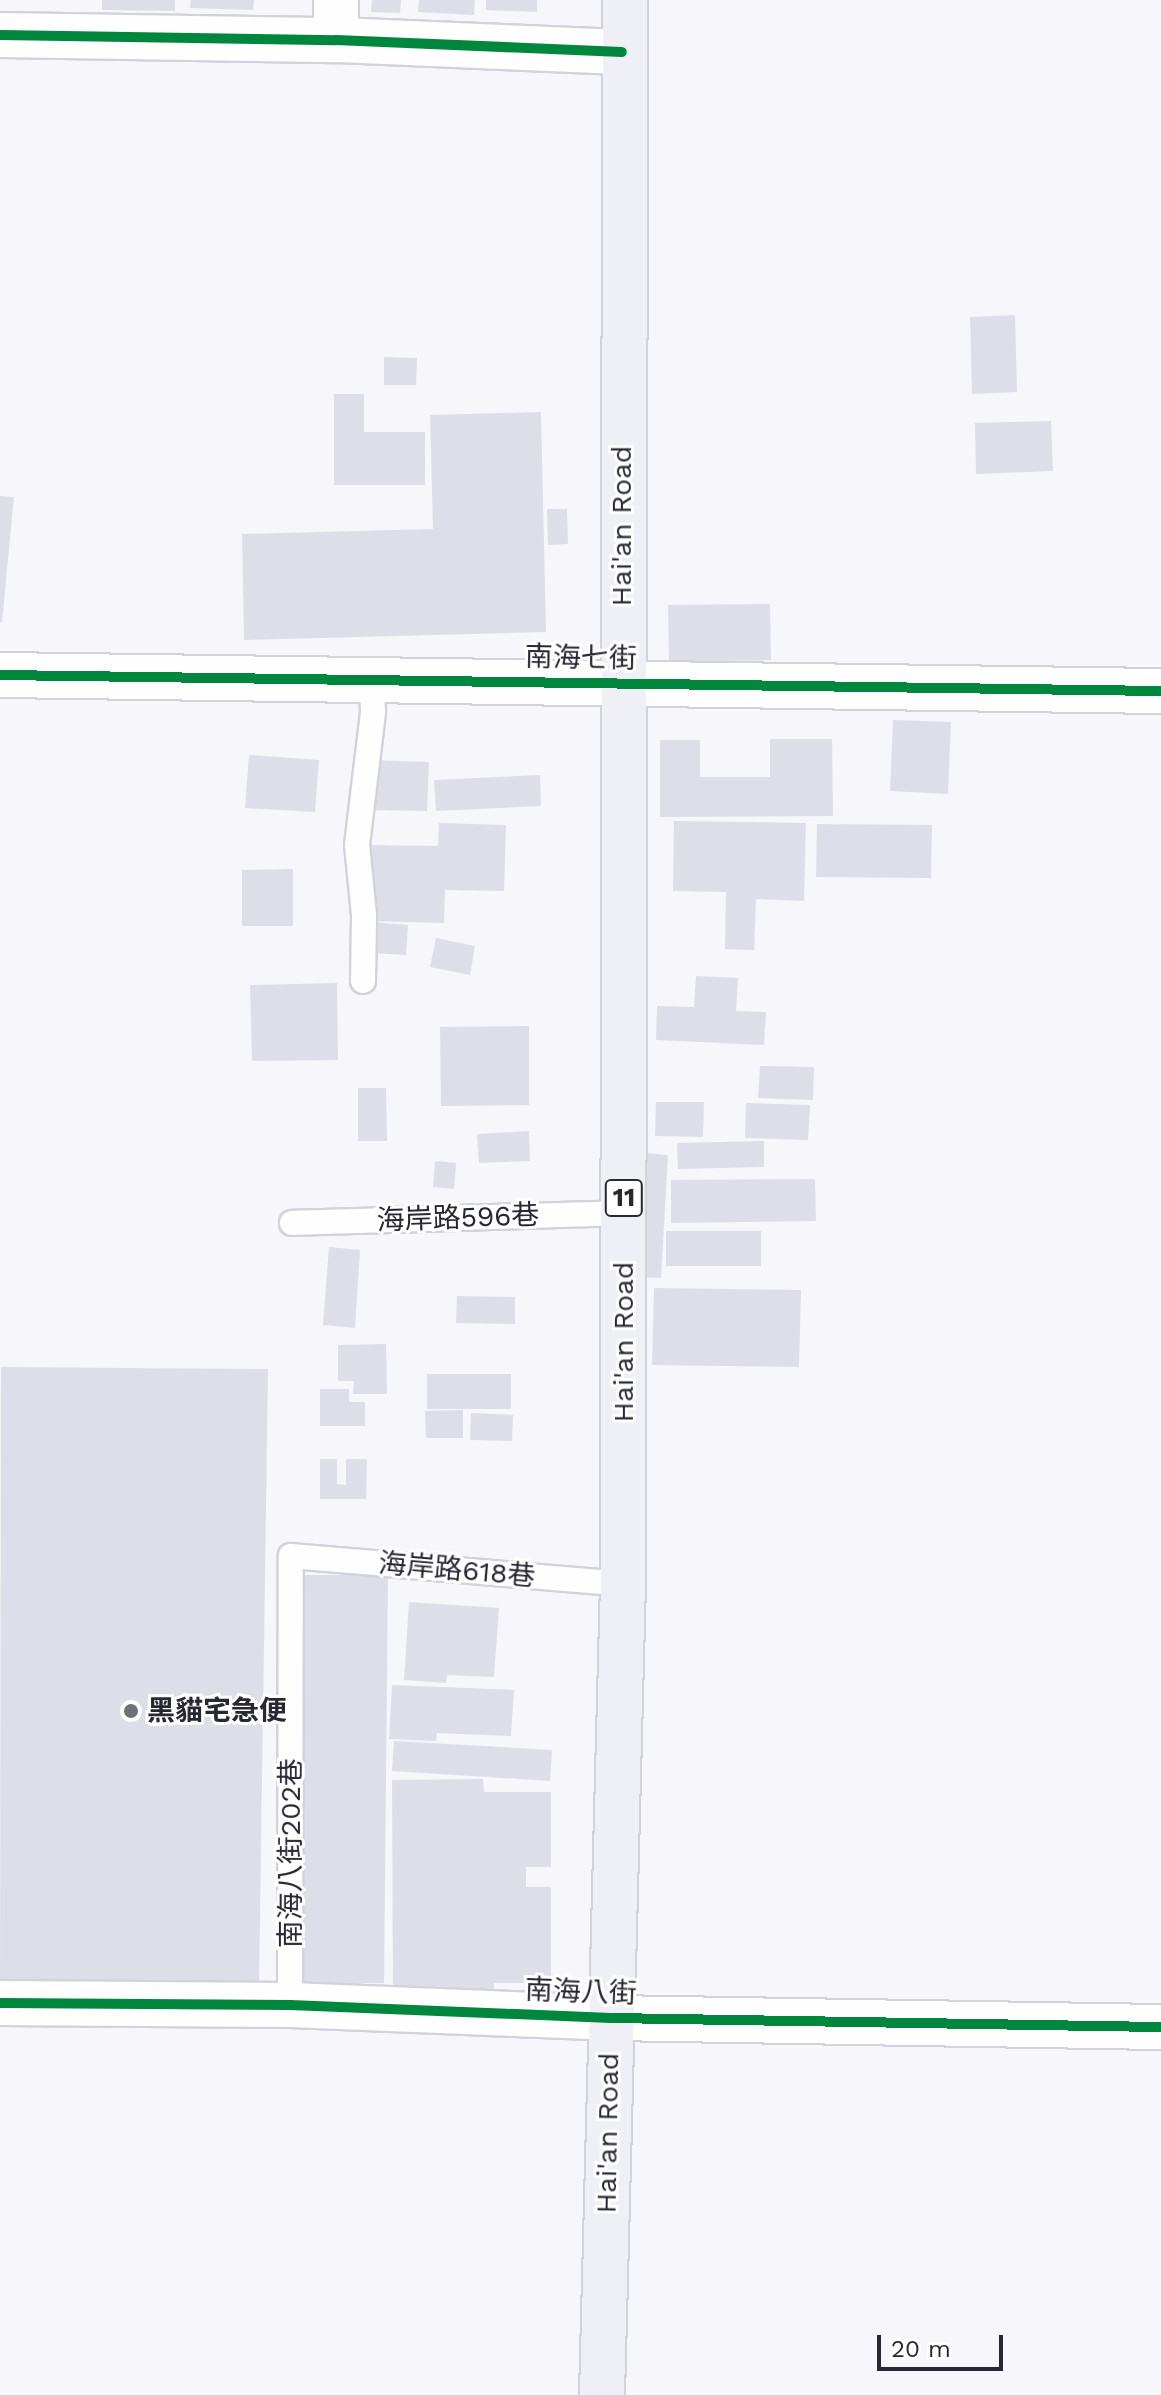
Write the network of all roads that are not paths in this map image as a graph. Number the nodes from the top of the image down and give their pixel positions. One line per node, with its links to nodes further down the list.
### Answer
1 (625, 0): 5 (main road, Hai'an Road / 11)
2 (96, 18): 3 (street); 4 (street)
3 (336, 20): 5 (street)
4 (0, 35)
5 (622, 52): 8 (main road, Hai'an Road / 11)
6 (0, 675): 7 (street, 南海七街)
7 (372, 679): 8 (street, 南海七街); 10 (lane)
8 (622, 682): 9 (street, 南海七街); 11 (main road, Hai'an Road / 11)
9 (1161, 691)
10 (363, 981)
11 (624, 1213): 12 (lane, 海岸路596巷); 14 (main road, Hai'an Road / 11)
12 (292, 1223)
13 (291, 1556): 14 (lane, 海岸路618巷); 16 (lane, 南海八街202巷)
14 (623, 1584): 17 (main road, Hai'an Road / 11)
15 (0, 2003): 16 (street, 南海八街)
16 (290, 2005): 17 (street, 南海八街)
17 (611, 2018): 18 (street, 南海八街); 19 (main road, Hai'an Road / 11)
18 (1161, 2027)
19 (602, 2395)

